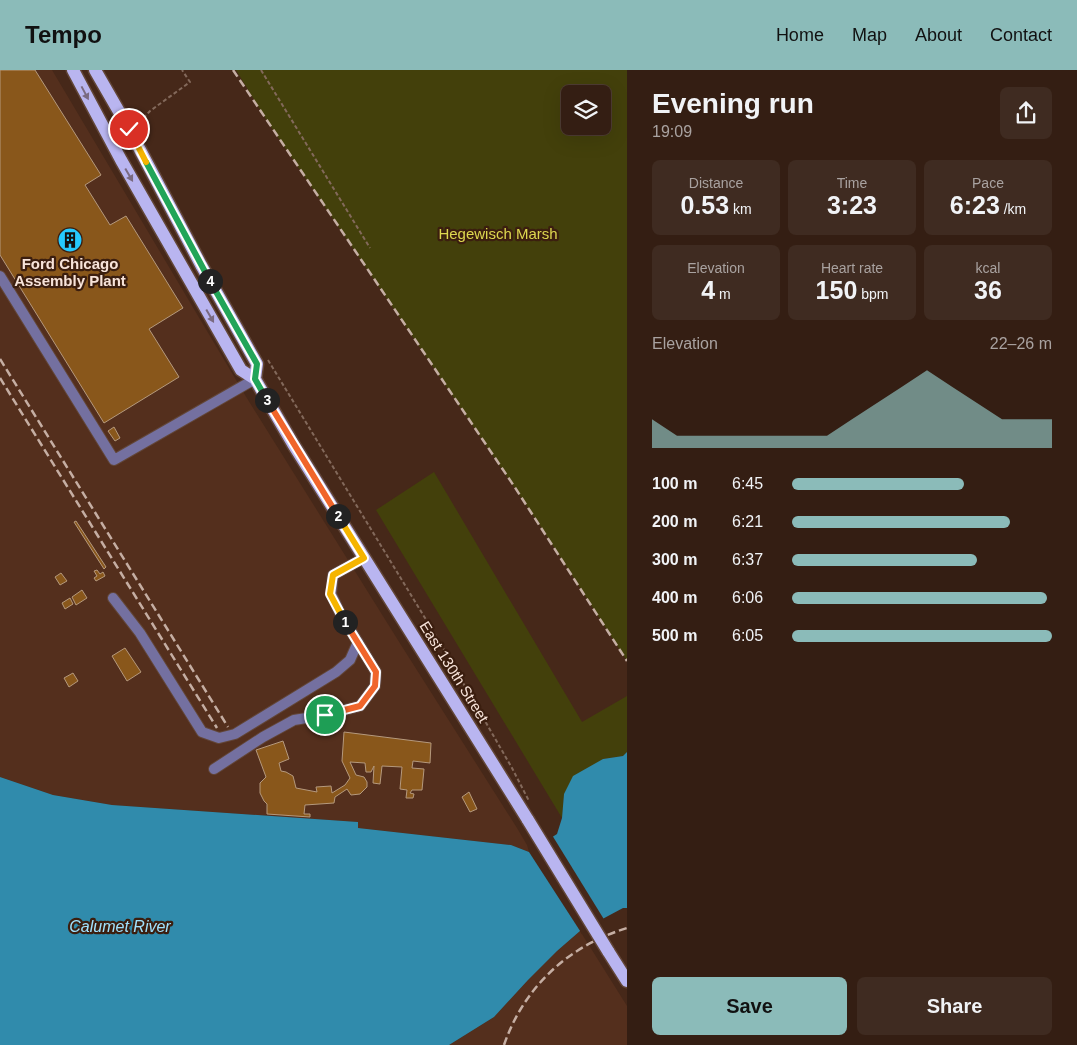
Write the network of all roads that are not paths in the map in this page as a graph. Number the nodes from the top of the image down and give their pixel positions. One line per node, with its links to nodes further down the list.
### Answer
1 (73, 70): 4 (main road, East 130th Street, one-way to 4)
2 (95, 70): 4 (main road, East 130th Street)
3 (0, 276): 4 (lane)
4 (255, 379): 5 (main road, East 130th Street)
5 (364, 558): 7 (lane); 9 (main road, East 130th Street, bridge)
6 (113, 598): 7 (lane)
7 (358, 642): 8 (lane)
8 (214, 769)
9 (627, 981)

